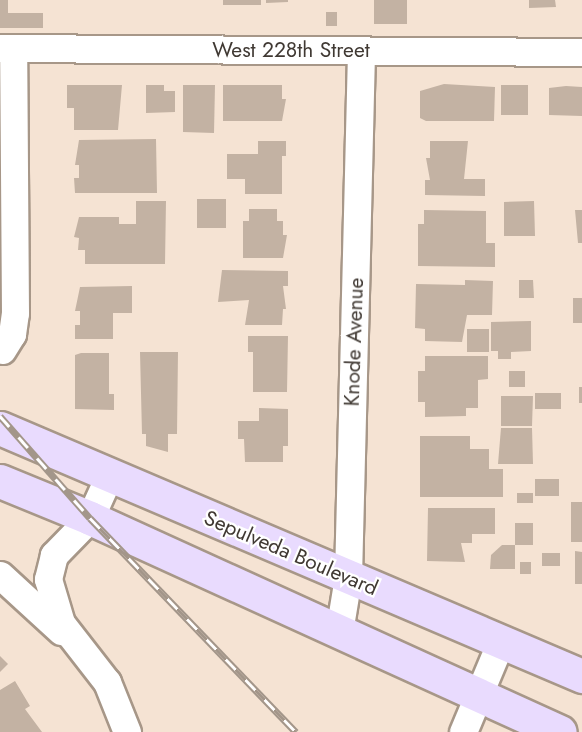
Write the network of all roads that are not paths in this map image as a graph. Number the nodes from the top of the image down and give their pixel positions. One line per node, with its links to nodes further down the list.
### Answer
1 (7, 48): 2 (street, West 228th Street); 4 (street)
2 (362, 51): 3 (street, West 228th Street); 10 (street, Knode Avenue)
3 (582, 52)
4 (2, 350)
5 (0, 428): 6 (main road, Sepulveda Boulevard)
6 (109, 476): 8 (street); 10 (main road, Sepulveda Boulevard)
7 (0, 481): 8 (main road)
8 (90, 518): 11 (main road); 13 (street)
9 (0, 575): 13 (street)
10 (348, 577): 11 (street, Knode Avenue); 12 (main road, Sepulveda Boulevard)
11 (339, 632): 15 (main road)
12 (501, 641): 14 (main road, Sepulveda Boulevard); 15 (street)
13 (80, 649): 16 (street)
14 (582, 676)
15 (478, 697): 17 (street); 18 (main road)
16 (127, 732)
17 (463, 732)
18 (560, 732)

